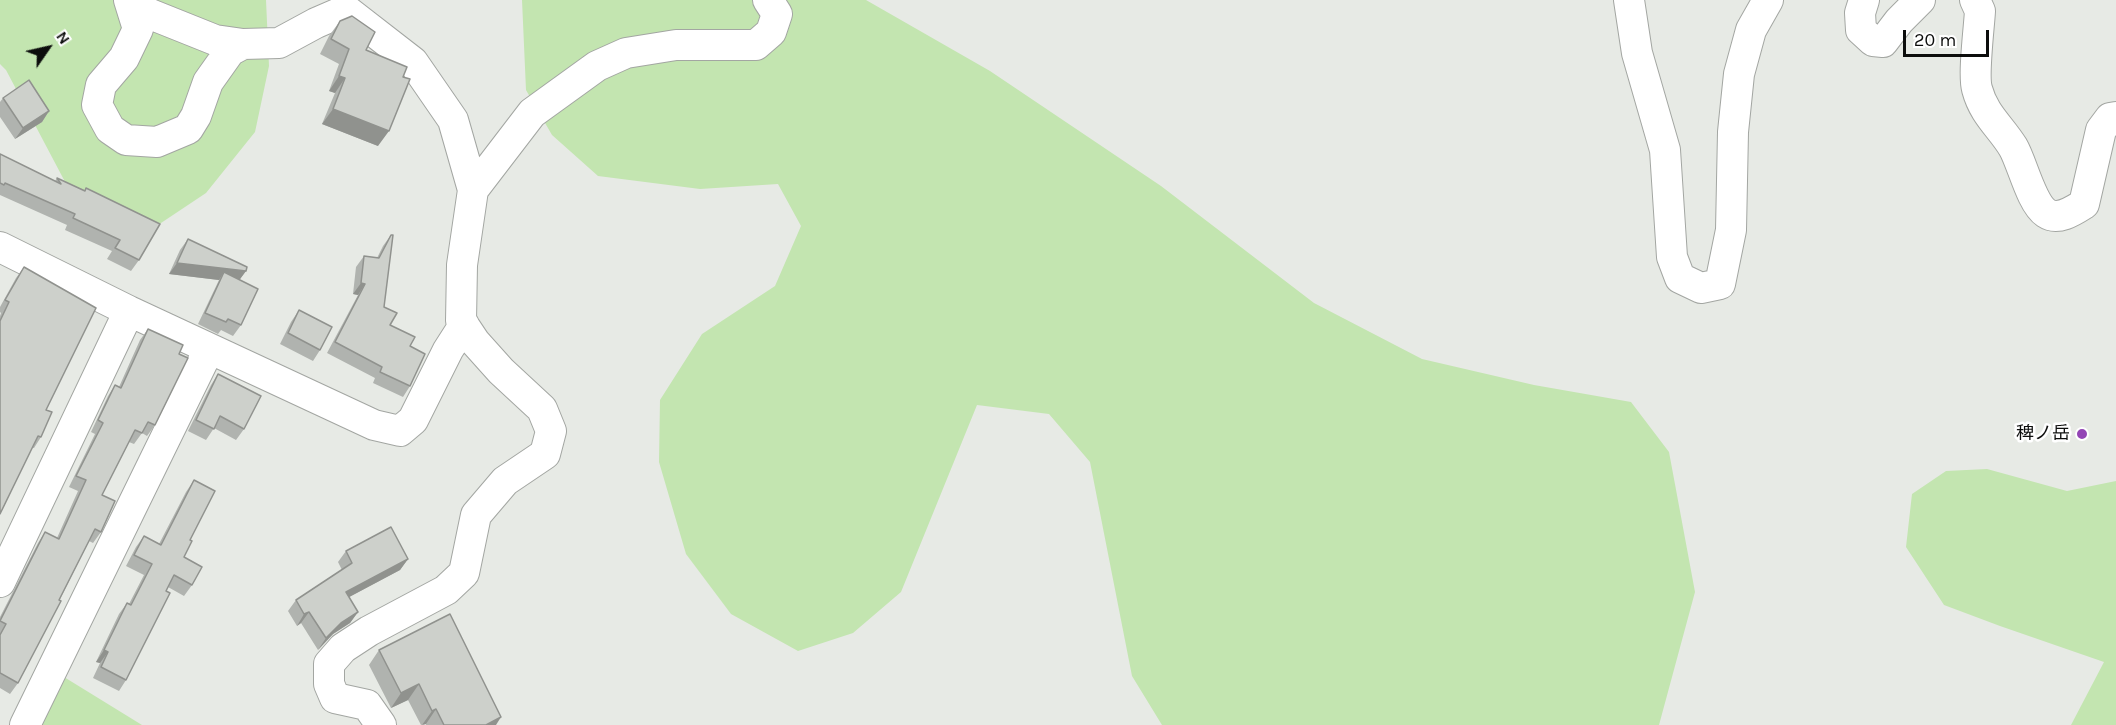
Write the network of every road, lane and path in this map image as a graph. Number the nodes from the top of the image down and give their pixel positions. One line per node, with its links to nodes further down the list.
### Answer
1 (768, 0): 9 (street)
2 (1629, 0): 3 (street)
3 (1768, 0)
4 (1864, 0): 5 (street)
5 (1920, 0)
6 (1975, 0): 8 (street)
7 (243, 44): 7 (street); 9 (street)
8 (2116, 117)
9 (473, 190): 12 (street)
10 (0, 247): 11 (street)
11 (129, 311): 13 (street); 14 (street)
12 (464, 325): 13 (street); 16 (street)
13 (209, 349): 15 (street)
14 (0, 582)
15 (25, 725)
16 (381, 725)

